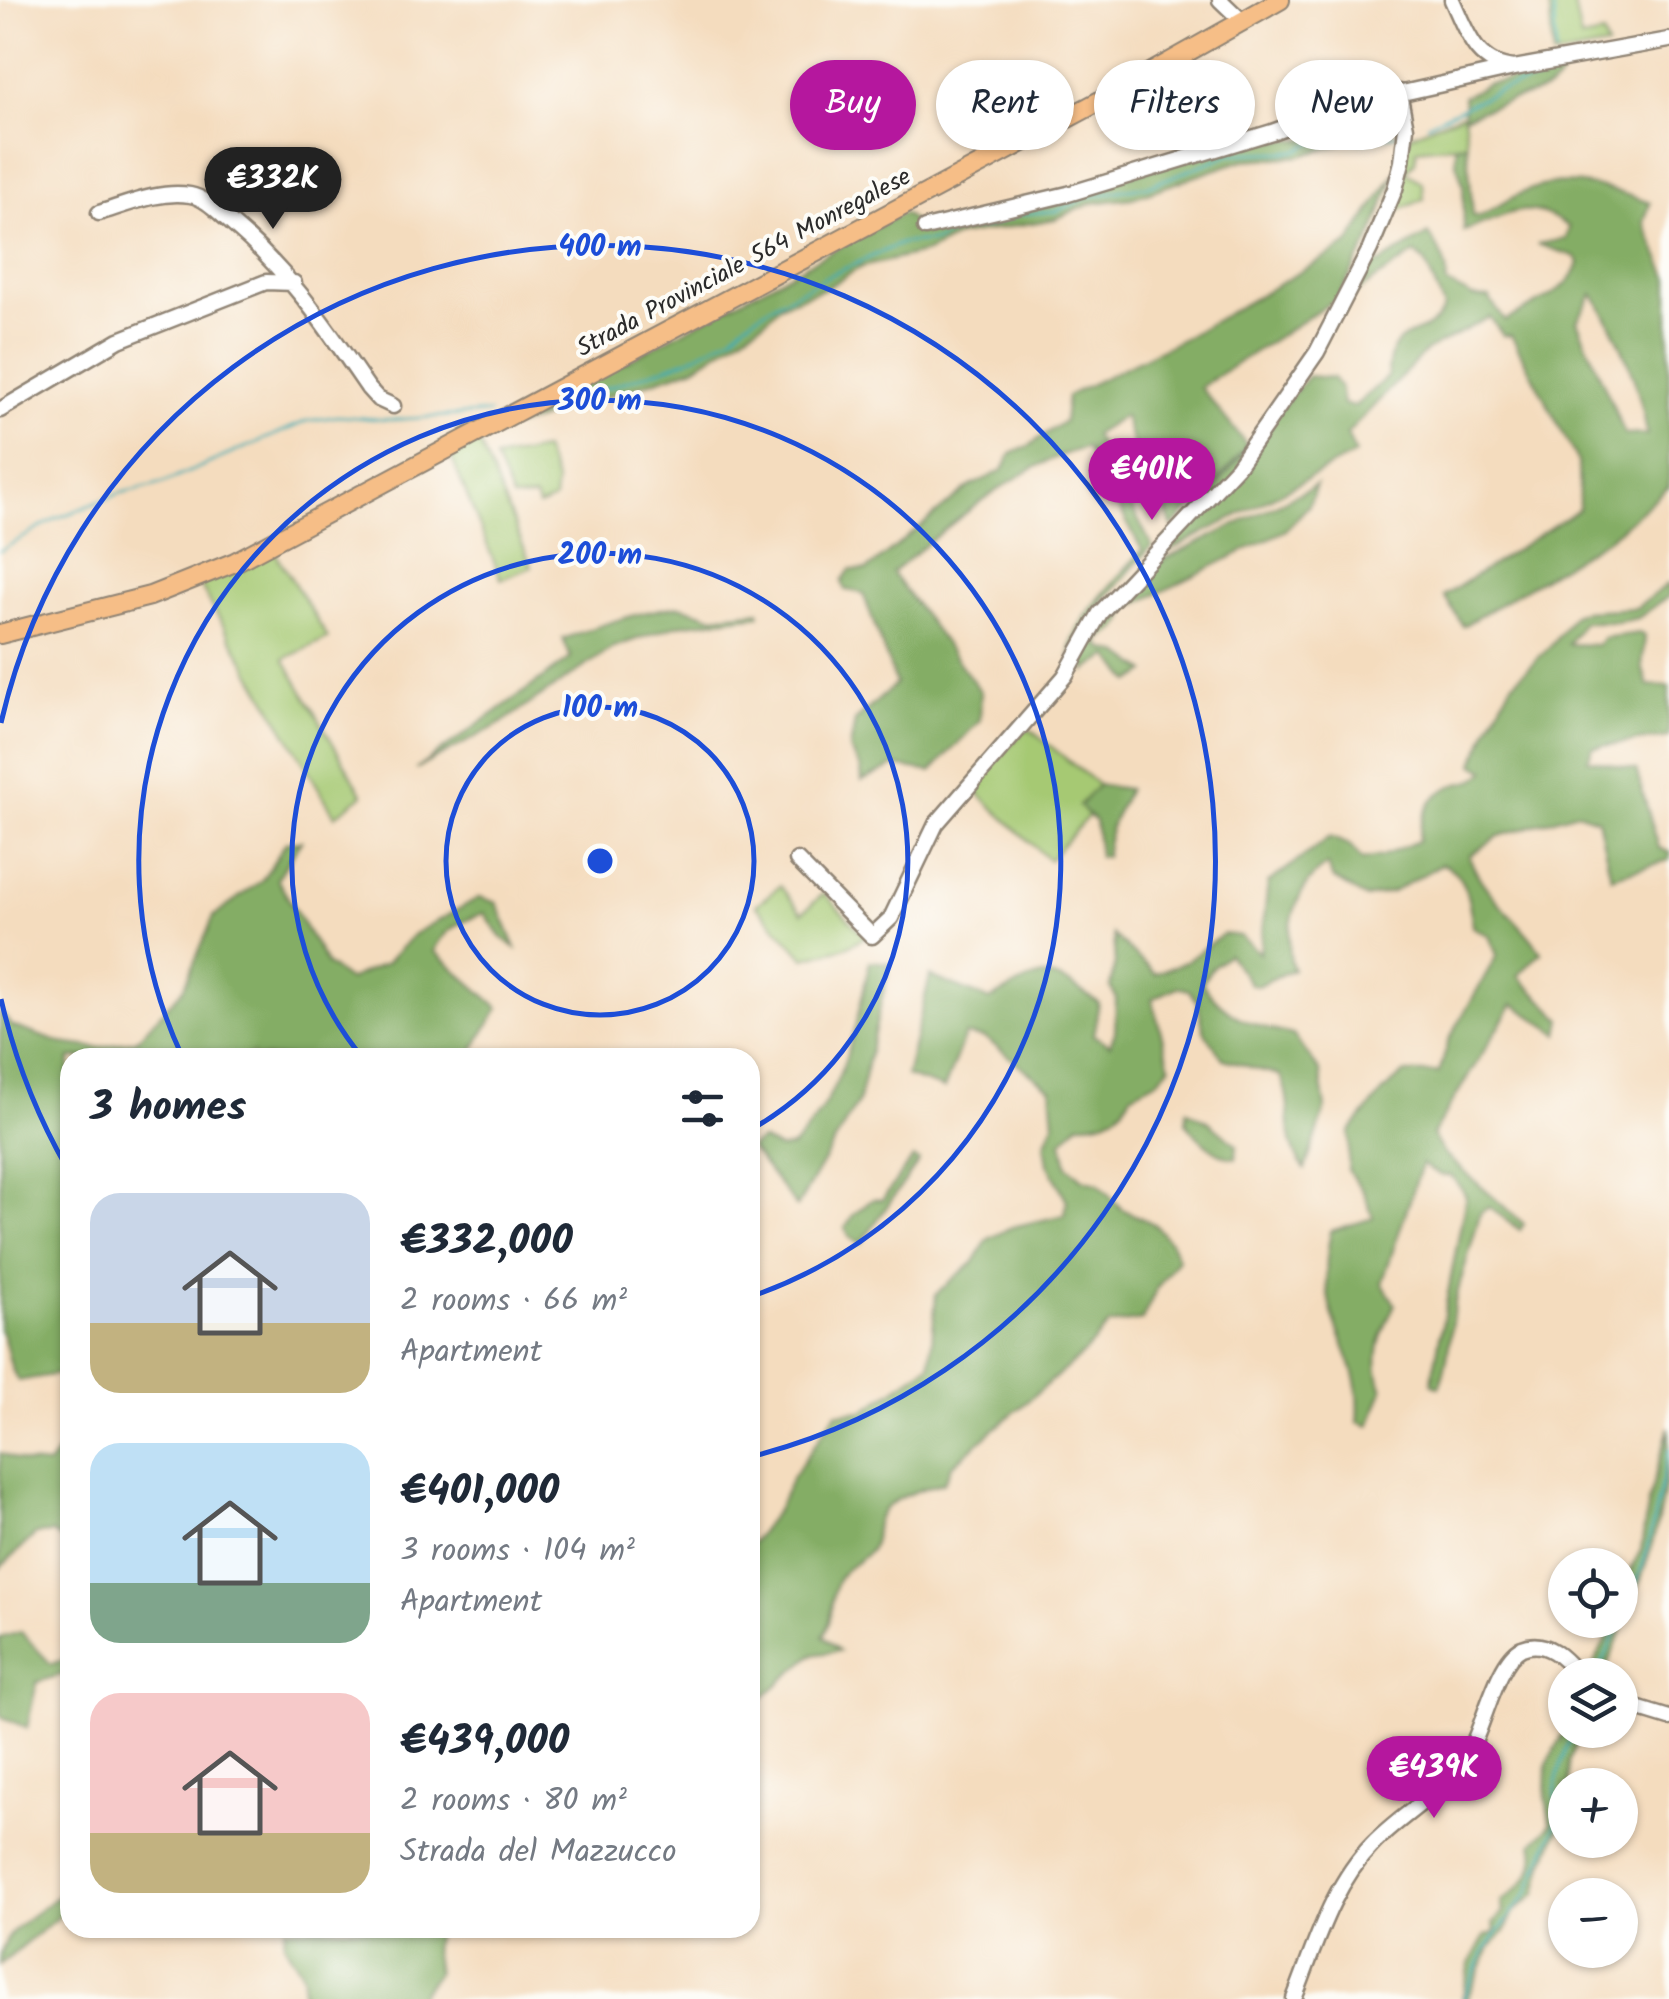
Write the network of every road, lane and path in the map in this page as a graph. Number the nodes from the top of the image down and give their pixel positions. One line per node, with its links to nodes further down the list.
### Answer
1 (1220, 0): 4 (street)
2 (1280, 0): 4 (main road, Strada Provinciale 564 Monregalese)
3 (1452, 0): 6 (street)
4 (1242, 21): 15 (main road, Strada Provinciale 564 Monregalese)
5 (1669, 40): 6 (street)
6 (1514, 68): 7 (street)
7 (1408, 90)
8 (1275, 131): 11 (street)
9 (1403, 150): 16 (street)
10 (100, 213): 12 (street)
11 (925, 228)
12 (294, 283): 13 (street); 14 (street)
13 (393, 406)
14 (0, 410)
15 (0, 634)
16 (797, 860)
17 (1561, 1658): 20 (street)
18 (1638, 1709): 19 (street)
19 (1669, 1718)
20 (1294, 1999)

